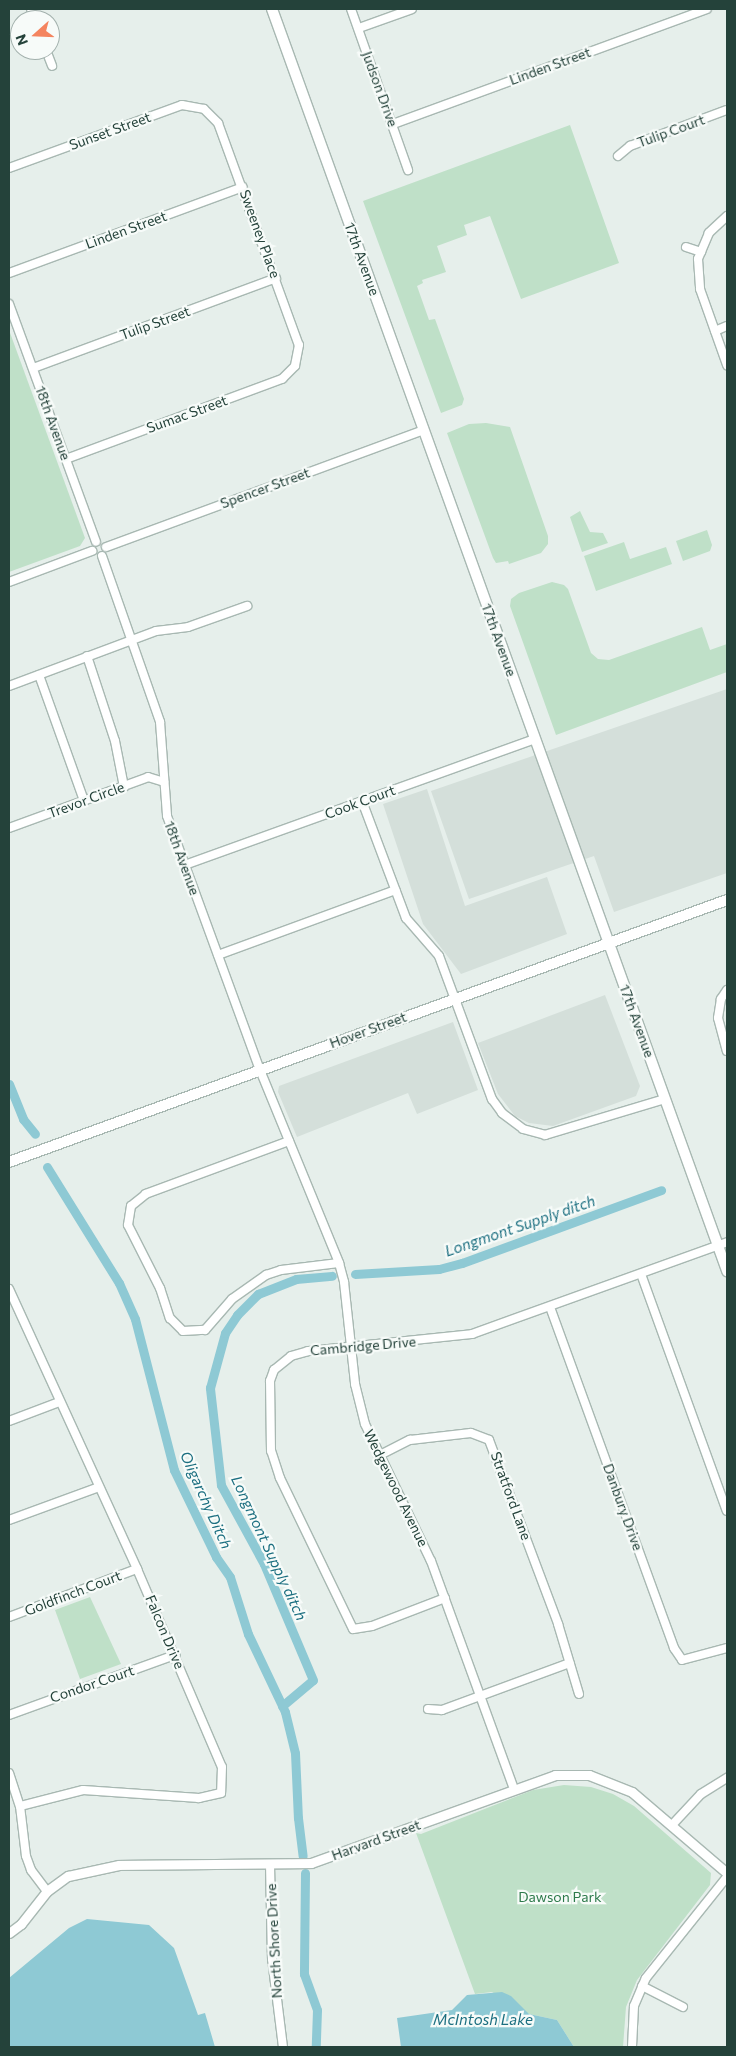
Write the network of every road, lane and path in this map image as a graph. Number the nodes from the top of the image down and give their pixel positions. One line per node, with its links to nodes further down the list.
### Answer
1 (272, 9): 26 (main road, 17th Avenue)
2 (352, 9): 5 (street, Judson Drive)
3 (412, 9): 5 (street)
4 (707, 9): 10 (street, Linden Street)
5 (358, 28): 10 (street, Judson Drive)
6 (50, 60): 7 (street)
7 (52, 66)
8 (727, 110): 11 (street, Tulip Court)
9 (211, 114): 12 (street, Sunset Street); 14 (street, Sweeney Place)
10 (393, 124): 13 (street, Judson Drive)
11 (618, 156)
12 (9, 168)
13 (408, 170)
14 (243, 187): 18 (street, Linden Street); 19 (street, Sweeney Place)
15 (727, 216): 17 (street)
16 (686, 248): 17 (street)
17 (701, 252): 22 (street)
18 (9, 274)
19 (276, 278): 23 (street, Sweeney Place); 25 (street, Tulip Street)
20 (9, 304): 25 (street, 18th Avenue)
21 (727, 326): 22 (street)
22 (715, 331): 24 (street)
23 (299, 358): 27 (street, Sumac Street)
24 (727, 365)
25 (33, 368): 27 (street, 18th Avenue)
26 (424, 430): 29 (street, Spencer Street); 38 (main road, 17th Avenue)
27 (66, 459): 28 (street, 18th Avenue)
28 (96, 542): 29 (street); 30 (street)
29 (106, 547): 31 (street)
30 (92, 551): 31 (street); 32 (street)
31 (102, 556): 34 (street, 18th Avenue)
32 (9, 582)
33 (247, 606): 34 (street)
34 (131, 640): 35 (street); 39 (street, 18th Avenue)
35 (87, 656): 36 (street); 40 (street)
36 (39, 675): 37 (street); 41 (street)
37 (9, 686)
38 (535, 739): 42 (street, Cook Court); 47 (main road, 17th Avenue)
39 (164, 782): 40 (street, Trevor Circle); 44 (street, 18th Avenue)
40 (124, 786): 41 (street, Trevor Circle)
41 (84, 801): 43 (street, Trevor Circle)
42 (362, 801): 44 (street, Cook Court); 45 (street)
43 (9, 828)
44 (185, 865): 48 (street, 18th Avenue)
45 (396, 890): 48 (street); 50 (street)
46 (727, 900): 47 (main road, Hover Street)
47 (609, 944): 50 (main road, Hover Street); 53 (main road, 17th Avenue)
48 (218, 956): 52 (street, 18th Avenue)
49 (727, 990): 51 (street)
50 (454, 999): 52 (main road, Hover Street); 53 (street)
51 (727, 1052)
52 (260, 1070): 54 (street, Wedgewood Avenue); 55 (main road, Hover Street)
53 (664, 1099): 56 (main road, 17th Avenue)
54 (289, 1141): 57 (street, Wedgewood Avenue); 57 (street)
55 (9, 1162)
56 (723, 1244): 58 (main road, 17th Avenue); 59 (street, Cambridge Drive)
57 (338, 1263): 62 (street, Wedgewood Avenue)
58 (727, 1271)
59 (641, 1274): 61 (street, Cambridge Drive); 67 (street)
60 (9, 1289): 63 (street, Falcon Drive)
61 (550, 1307): 62 (street, Cambridge Drive); 72 (street, Danbury Drive)
62 (350, 1347): 65 (street, Wedgewood Avenue); 70 (street, Cambridge Drive)
63 (59, 1402): 64 (street); 66 (street, Falcon Drive)
64 (9, 1420)
65 (378, 1456): 70 (street, Wedgewood Avenue); 74 (street, Stratford Lane)
66 (98, 1486): 68 (street); 69 (street, Falcon Drive)
67 (727, 1511)
68 (9, 1520)
69 (137, 1569): 71 (street, Goldfinch Court); 73 (street, Falcon Drive)
70 (445, 1598): 76 (street, Wedgewood Avenue)
71 (9, 1617)
72 (727, 1648)
73 (175, 1655): 78 (street, Condor Court); 82 (street, Falcon Drive)
74 (570, 1663): 75 (street, Stratford Lane); 76 (street)
75 (579, 1694)
76 (481, 1697): 77 (street); 81 (street, Wedgewood Avenue)
77 (428, 1709)
78 (9, 1715)
79 (9, 1773): 82 (street)
80 (727, 1778): 83 (street)
81 (514, 1789): 83 (street, Harvard Street); 84 (street, Harvard Street)
82 (20, 1806): 87 (street)
83 (672, 1824): 85 (street, Harvard Street)
84 (270, 1864): 87 (street, Harvard Street); 91 (street, North Shore Drive)
85 (727, 1873)
86 (727, 1877): 89 (street)
87 (47, 1891): 88 (street, Harvard Street)
88 (9, 1933)
89 (642, 1986): 90 (street); 92 (street)
90 (683, 2007)
91 (283, 2047)
92 (632, 2047)

